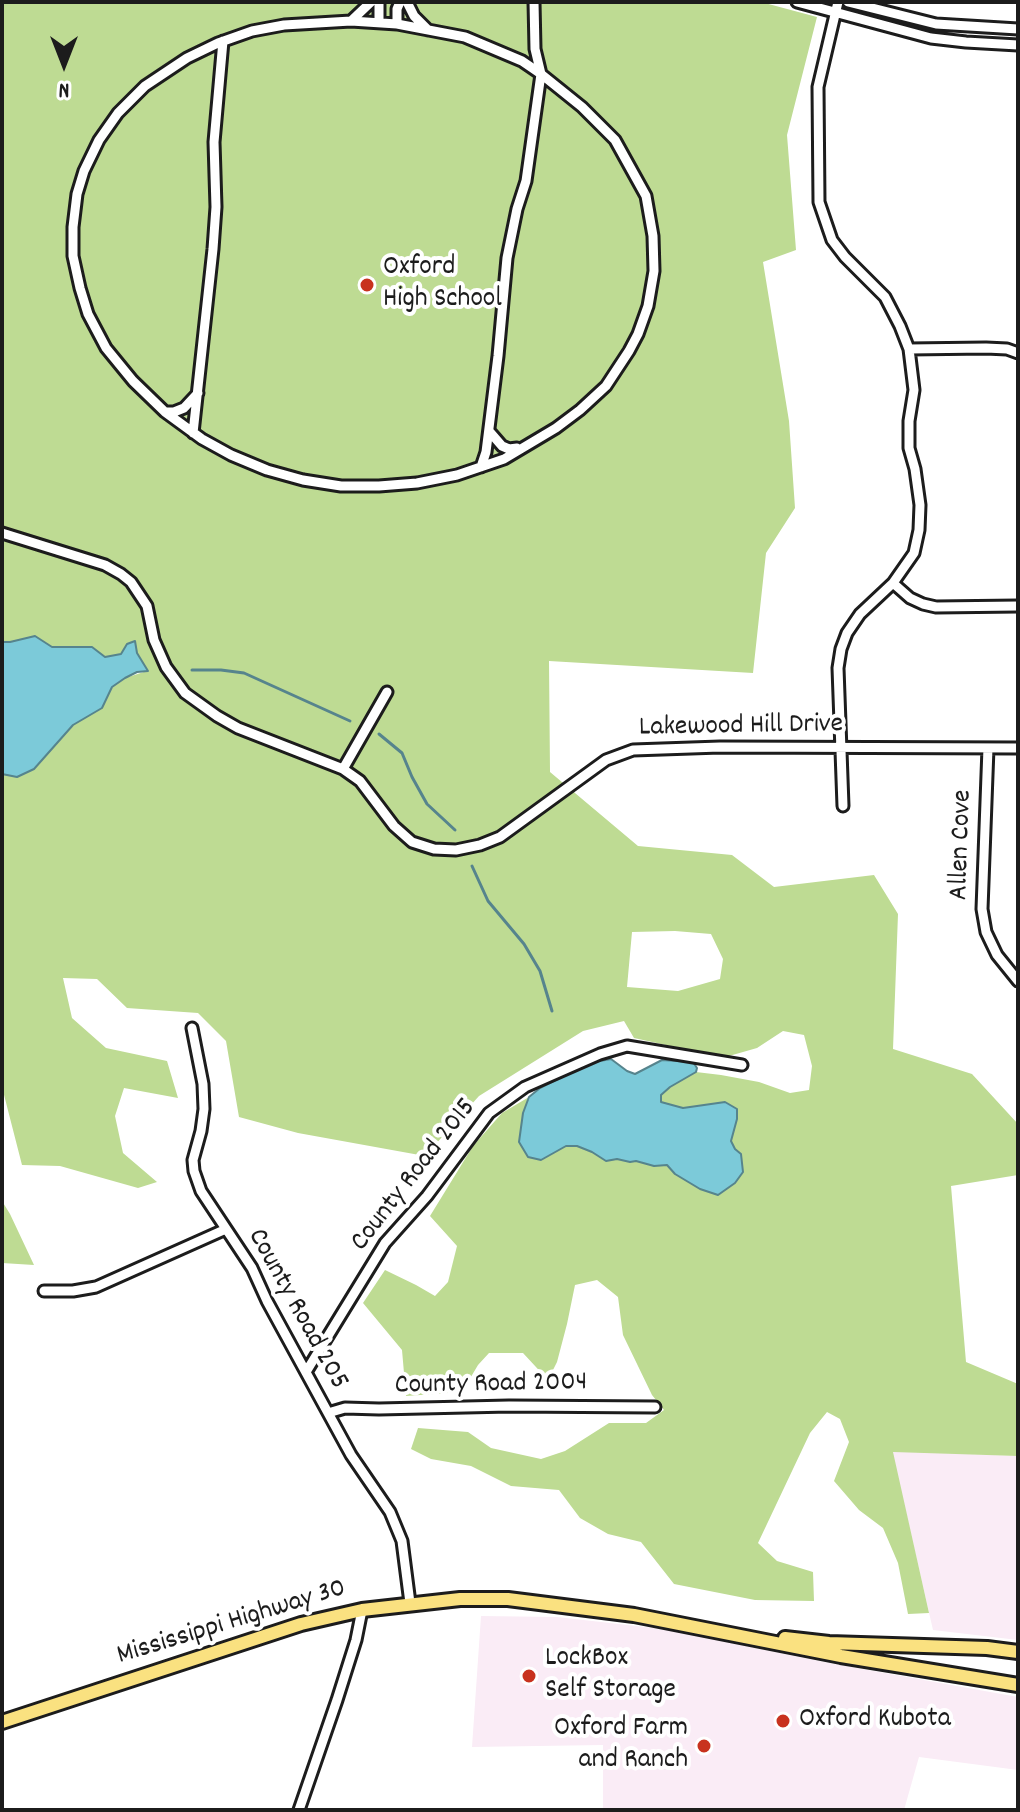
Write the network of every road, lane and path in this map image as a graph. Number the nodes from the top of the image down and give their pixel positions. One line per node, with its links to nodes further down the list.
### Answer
1 (371, 2): 9 (street)
2 (379, 2): 10 (street)
3 (400, 2): 11 (street)
4 (407, 2): 13 (street)
5 (534, 2): 16 (street)
6 (797, 2): 8 (street)
7 (848, 2): 12 (street)
8 (837, 7): 15 (street); 17 (street)
9 (351, 21): 10 (street); 14 (street)
10 (379, 22): 11 (street)
11 (397, 24): 13 (street)
12 (1018, 29)
13 (428, 30): 16 (street)
14 (223, 41): 19 (street); 20 (street)
15 (1018, 45)
16 (541, 74): 21 (street); 23 (street)
17 (909, 349): 18 (street); 26 (street)
18 (1018, 353)
19 (198, 392): 20 (street); 22 (street)
20 (165, 412): 22 (street)
21 (489, 431): 23 (street); 24 (street)
22 (193, 433): 24 (street)
23 (523, 448): 24 (street)
24 (481, 467)
25 (2, 533): 32 (street, Lakewood Hill Drive)
26 (893, 583): 27 (street); 29 (street)
27 (1018, 606)
28 (387, 692): 32 (street)
29 (841, 747): 30 (street, Lakewood Hill Drive); 32 (street, Lakewood Hill Drive); 33 (street)
30 (988, 748): 31 (street, Lakewood Hill Drive); 34 (street, Allen Cove)
31 (1018, 748)
32 (343, 769)
33 (843, 806)
34 (1018, 981)
35 (192, 1028): 37 (street, County Road 205)
36 (742, 1065): 39 (street, County Road 2015)
37 (226, 1229): 38 (street); 39 (street, County Road 205)
38 (44, 1291)
39 (306, 1372): 41 (street, County Road 205)
40 (655, 1407): 41 (street, County Road 2004)
41 (328, 1413): 42 (street, County Road 205)
42 (410, 1603): 43 (main road, Mississippi Highway 30); 44 (main road, Mississippi Highway 30)
43 (362, 1610): 49 (main road, Mississippi Highway 30); 50 (street)
44 (718, 1630): 45 (main road, Mississippi Highway 30); 47 (main road, Mississippi Highway 30)
45 (954, 1647): 46 (main road, Mississippi Highway 30); 47 (main road)
46 (1018, 1652)
47 (951, 1673): 48 (main road, Mississippi Highway 30)
48 (1018, 1685)
49 (2, 1722)
50 (299, 1810)

